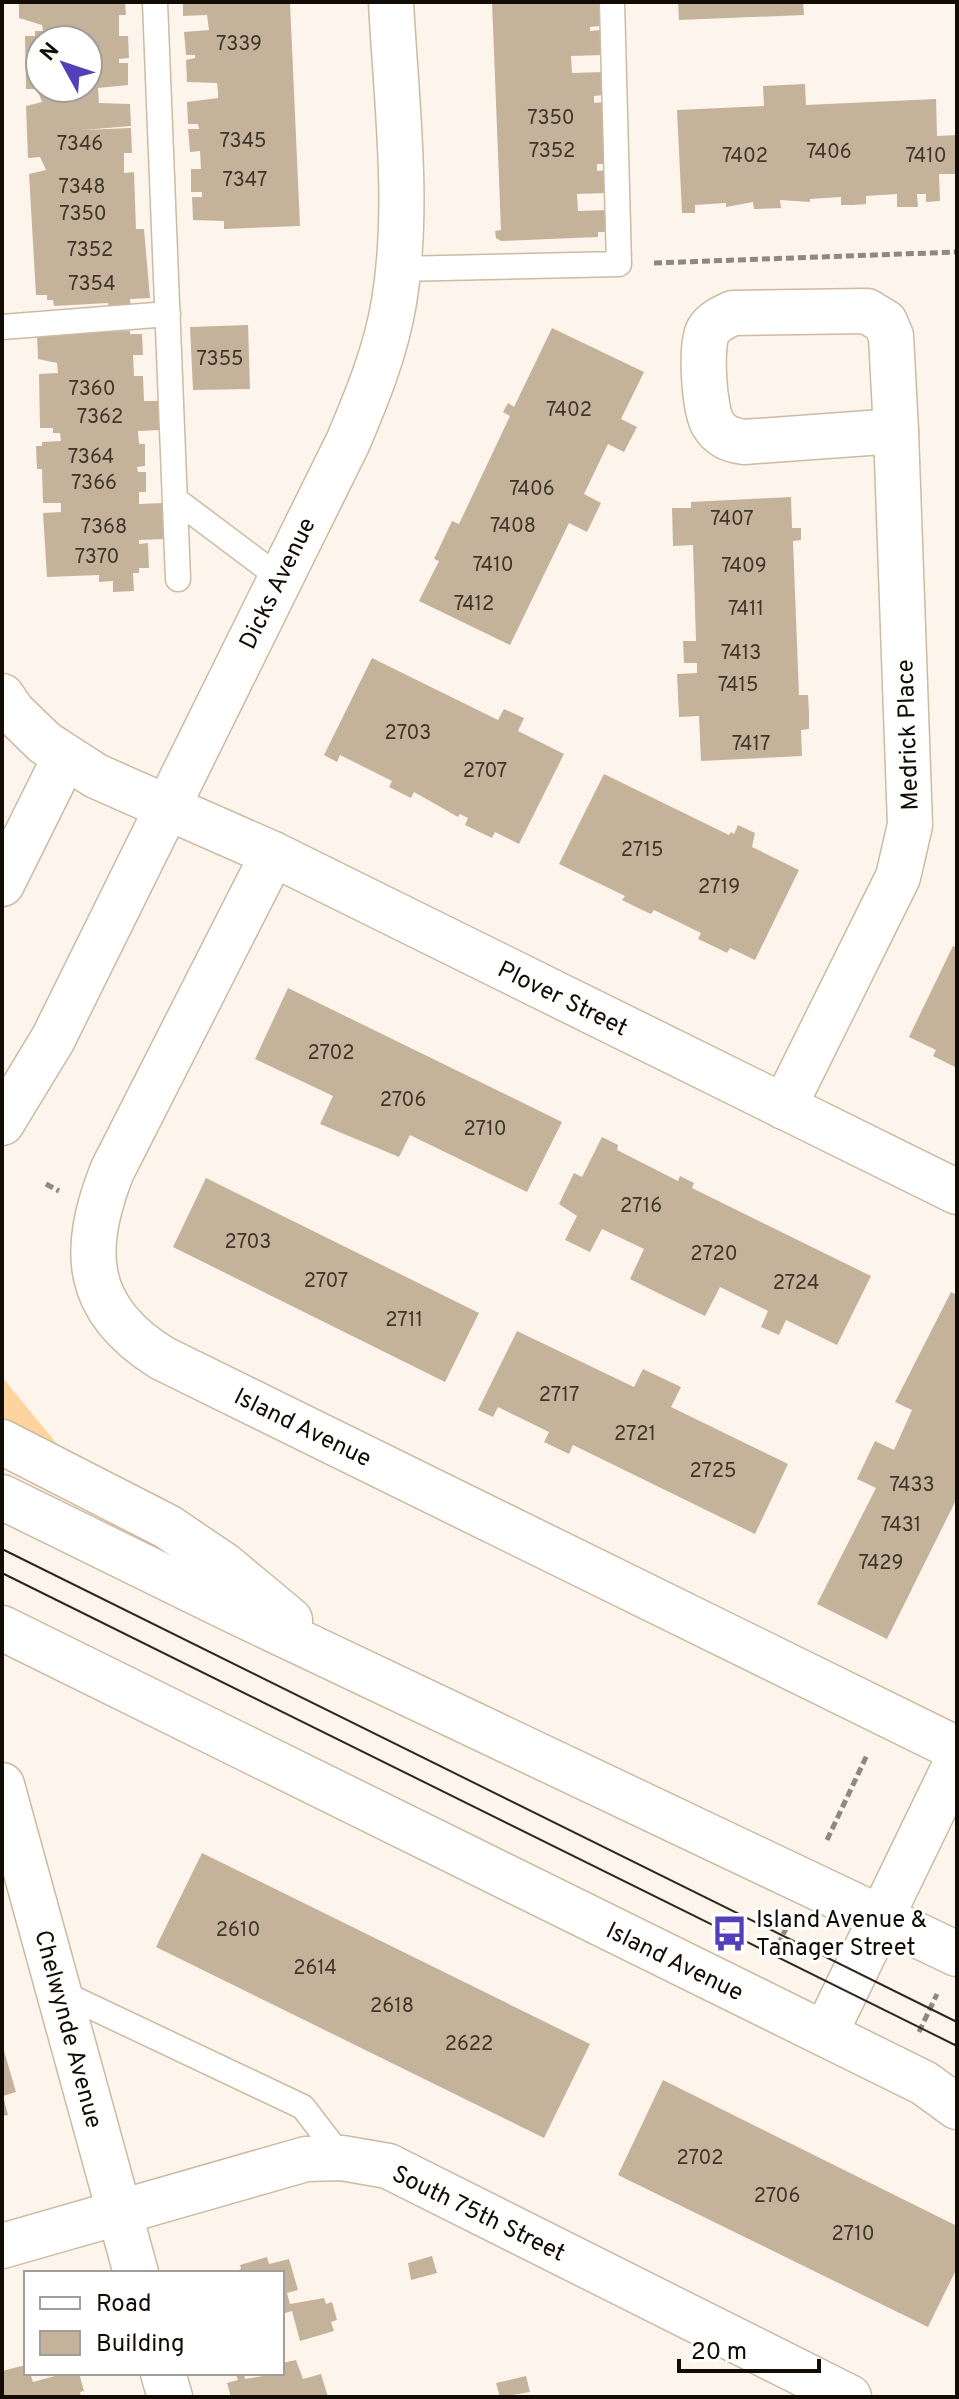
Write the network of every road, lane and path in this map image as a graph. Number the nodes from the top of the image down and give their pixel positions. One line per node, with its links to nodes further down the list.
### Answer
1 (155, 2): 7 (lane)
2 (391, 2): 6 (street, Dicks Avenue)
3 (612, 2): 5 (lane)
4 (957, 252): 5 (path)
5 (619, 264): 6 (lane)
6 (398, 269): 11 (street, Dicks Avenue)
7 (168, 314): 8 (lane); 10 (lane)
8 (2, 327)
9 (896, 431): 9 (street, Medrick Place); 18 (street, Medrick Place)
10 (176, 500): 11 (lane); 12 (lane)
11 (280, 578): 15 (street, Dicks Avenue)
12 (178, 579)
13 (2, 696): 14 (street)
14 (65, 757): 15 (street); 17 (street)
15 (167, 806): 16 (street, Plover Street); 19 (street, Dicks Avenue)
16 (273, 854): 18 (street, Plover Street); 26 (street, Island Avenue)
17 (2, 884)
18 (784, 1107): 20 (street, Plover Street)
19 (2, 1123)
20 (957, 1192)
21 (2, 1442): 24 (street)
22 (2, 1497): 24 (street)
23 (2, 1628): 35 (street, Island Avenue)
24 (336, 1657): 30 (street)
25 (871, 1747): 29 (path)
26 (957, 1749)
27 (957, 1761): 30 (street)
28 (2, 1785): 34 (street, Chelwynde Avenue)
29 (824, 1846)
30 (881, 1917): 33 (street); 35 (street)
31 (792, 1918): 32 (path)
32 (769, 1965)
33 (948, 1972): 36 (path)
34 (58, 1991): 38 (lane); 39 (street, Chelwynde Avenue)
35 (825, 2034): 37 (street, Island Avenue)
36 (917, 2037)
37 (957, 2107)
38 (342, 2158): 39 (street, South 75th Street); 43 (street, South 75th Street)
39 (120, 2214): 40 (street, South 75th Street); 41 (street, Chelwynde Avenue)
40 (2, 2246)
41 (135, 2271)
42 (164, 2375): 44 (street)
43 (801, 2385): 45 (street, South 75th Street)
44 (170, 2397)
45 (849, 2397)

